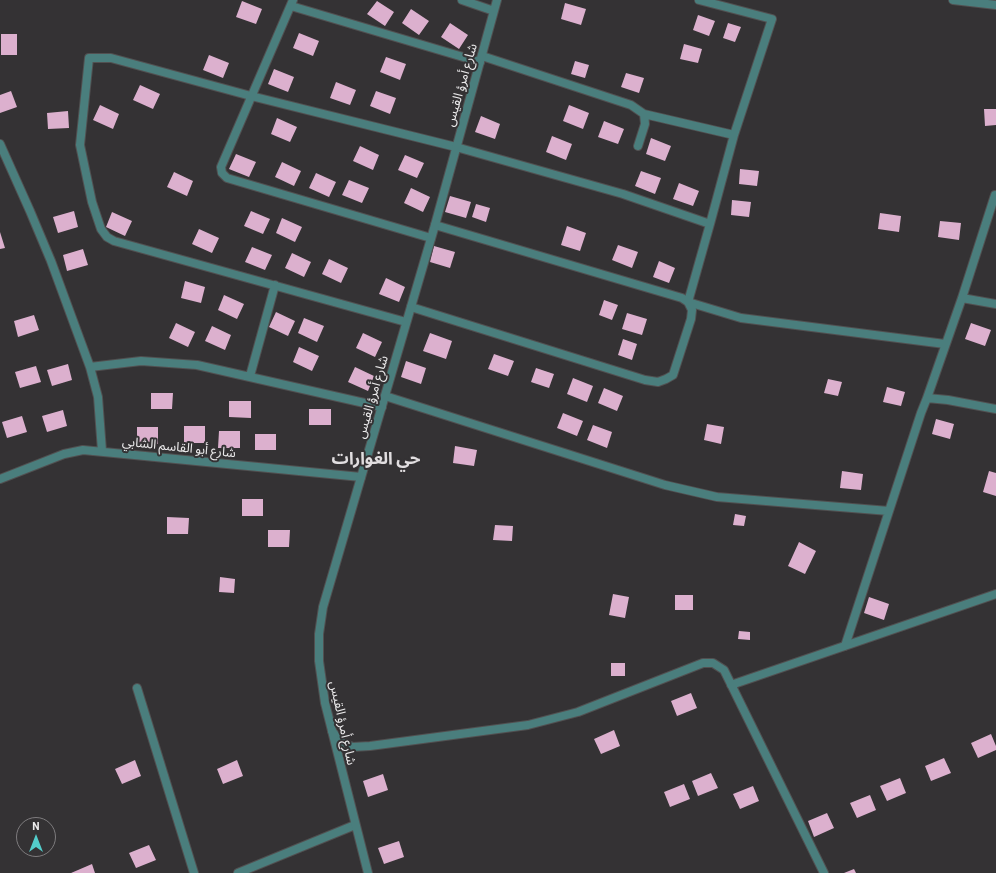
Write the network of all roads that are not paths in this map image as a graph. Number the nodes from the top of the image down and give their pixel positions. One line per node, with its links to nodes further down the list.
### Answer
1 (462, 0): 7 (street)
2 (497, 0): 7 (street, شارع أمرؤ القيس)
3 (699, 0): 11 (street)
4 (953, 0): 6 (street)
5 (292, 3): 8 (street); 9 (street)
6 (996, 5)
7 (494, 11): 8 (street, شارع أمرؤ القيس)
8 (481, 59): 10 (street); 14 (street, شارع أمرؤ القيس)
9 (252, 96): 14 (street); 18 (street); 19 (street)
10 (644, 114): 11 (street); 13 (street)
11 (734, 135): 16 (street)
12 (0, 144): 26 (street)
13 (638, 146)
14 (456, 147): 16 (street); 17 (street, شارع أمرؤ القيس)
15 (996, 194): 20 (street)
16 (710, 224): 21 (street)
17 (435, 225): 18 (street, شارع أمرؤ القيس); 21 (street)
18 (431, 238): 23 (street, شارع أمرؤ القيس)
19 (275, 286): 24 (street); 27 (street)
20 (962, 298): 22 (street); 25 (street)
21 (688, 302): 23 (street); 25 (street)
22 (996, 304)
23 (411, 307): 24 (street, شارع أمرؤ القيس)
24 (406, 322): 28 (street, شارع أمرؤ القيس)
25 (946, 344): 29 (street)
26 (90, 367): 27 (street); 32 (street)
27 (250, 376): 30 (street)
28 (385, 396): 30 (street, شارع أمرؤ القيس); 35 (street)
29 (927, 398): 31 (street); 35 (street)
30 (382, 407): 33 (street, شارع أمرؤ القيس)
31 (996, 409)
32 (102, 451): 33 (street, شارع أبو القاسم الشابي); 34 (street, شارع أبو القاسم الشابي)
33 (361, 477): 40 (street, شارع أمرؤ القيس)
34 (0, 479)
35 (889, 511): 37 (street)
36 (996, 594): 37 (street)
37 (845, 646): 38 (street)
38 (731, 685): 40 (street); 45 (street)
39 (137, 688): 42 (street)
40 (331, 728): 41 (street, شارع أمرؤ القيس)
41 (356, 825): 43 (street); 44 (street, شارع أمرؤ القيس)
42 (194, 873)
43 (238, 873)
44 (368, 873)
45 (824, 873)

